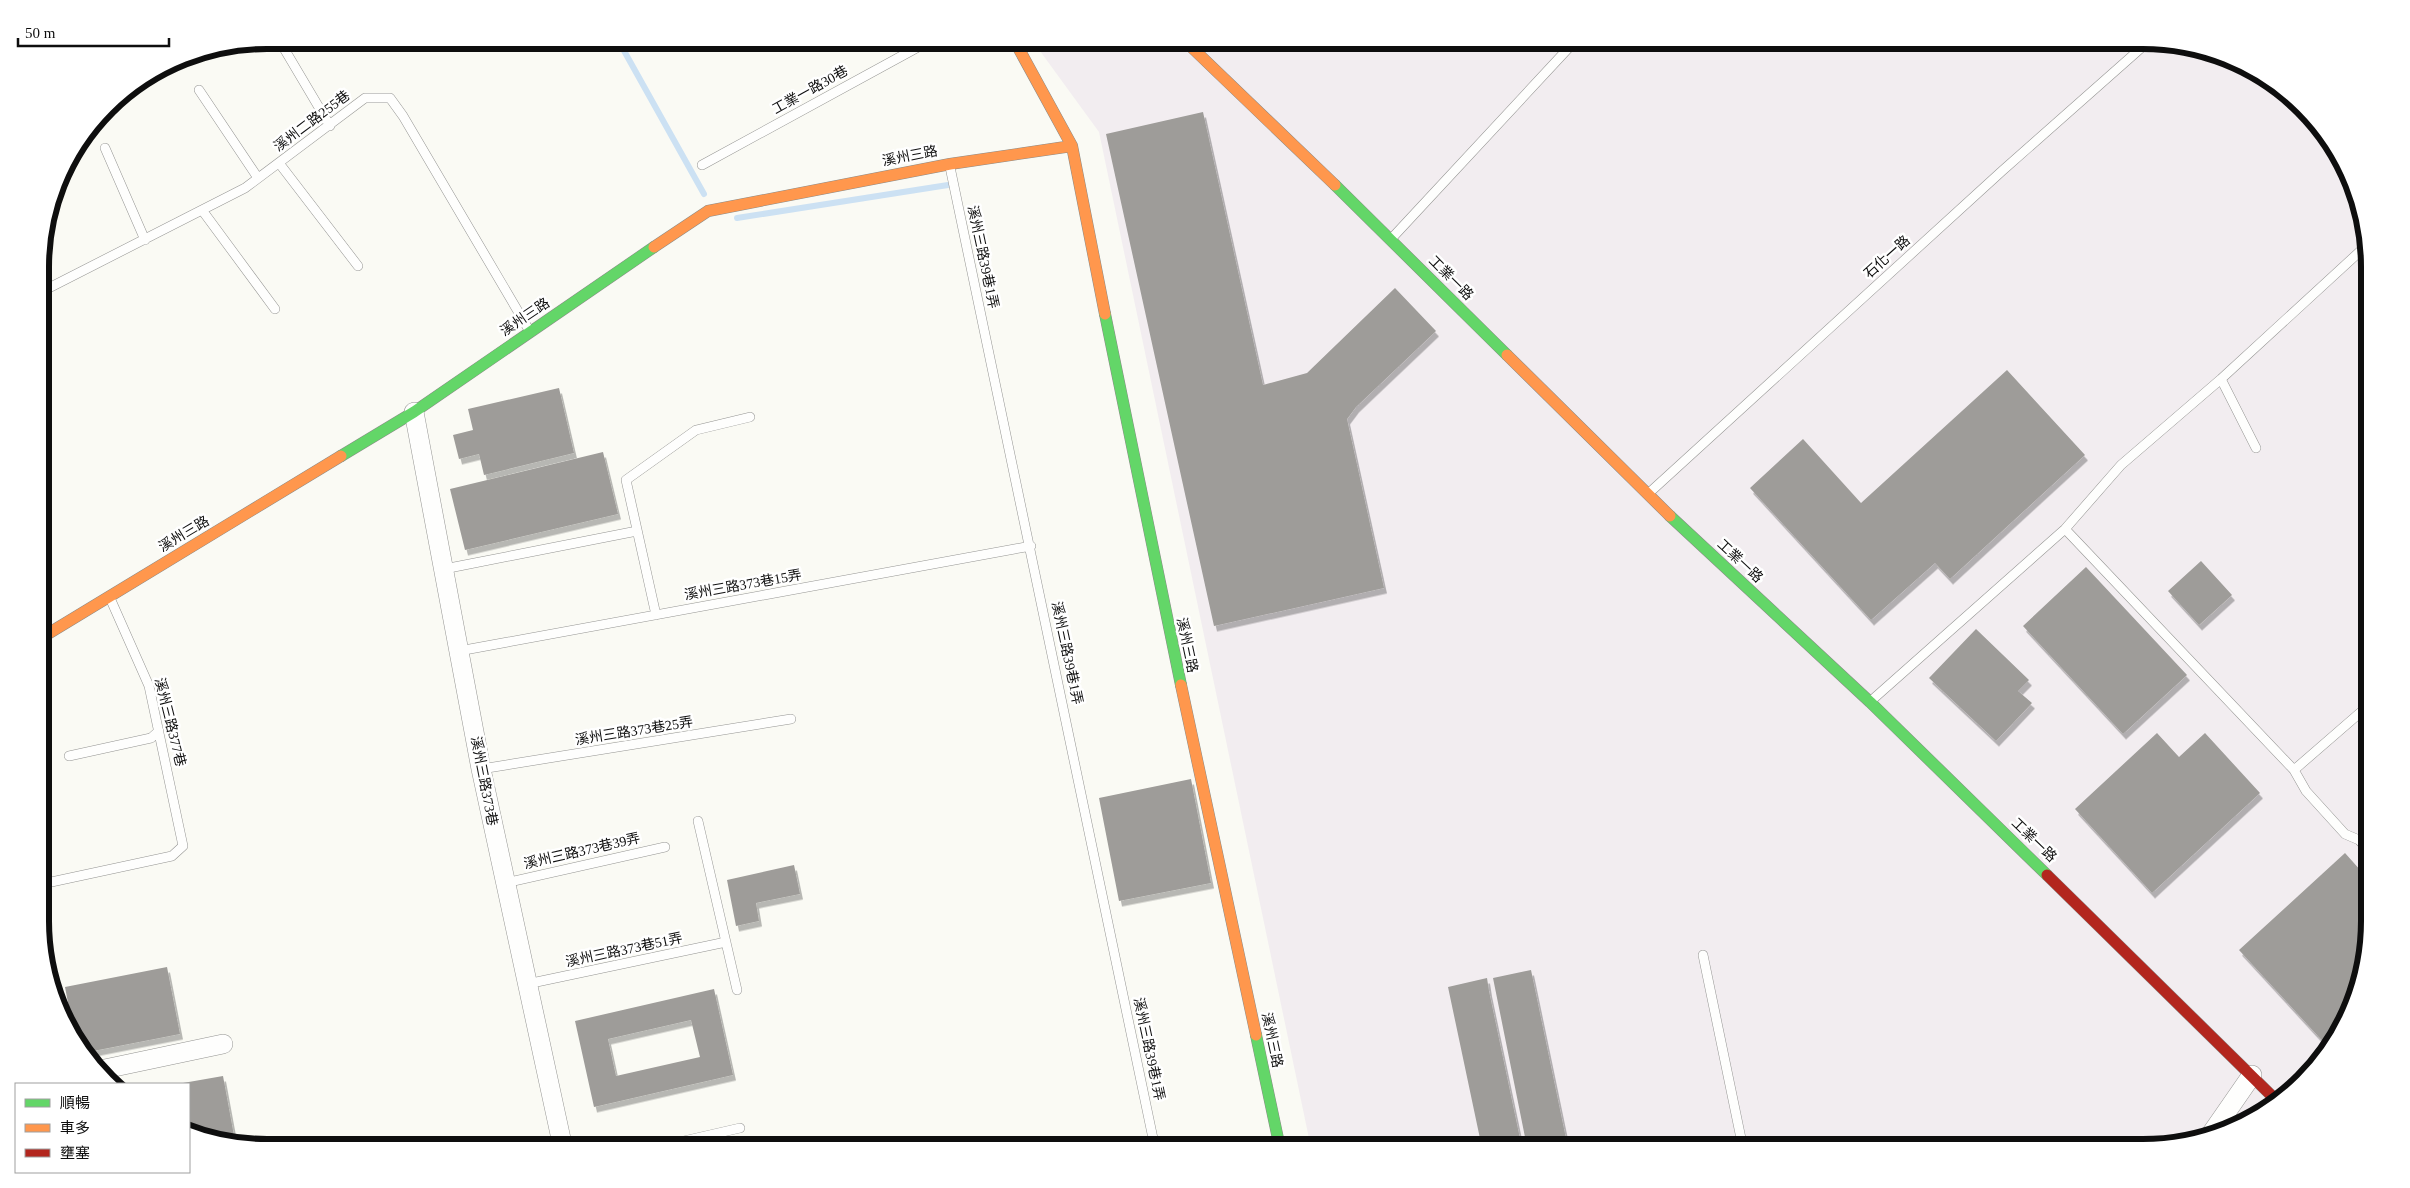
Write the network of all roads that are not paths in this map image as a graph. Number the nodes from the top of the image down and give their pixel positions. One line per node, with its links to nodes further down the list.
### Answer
1 (284, 49): 8 (lane)
2 (915, 49): 13 (lane, 工業一路30巷)
3 (1019, 49): 9 (street, 溪州三路)
4 (1193, 49): 16 (street, 工業一路)
5 (1568, 49): 16 (lane)
6 (2140, 49): 27 (lane, 石化一路)
7 (199, 90): 14 (lane)
8 (330, 126): 11 (lane, 溪州二路255巷); 22 (lane, 溪州二路255巷)
9 (1072, 146): 12 (street, 溪州三路); 61 (street, 溪州三路)
10 (105, 148): 17 (lane)
11 (279, 163): 14 (lane, 溪州二路255巷); 19 (lane)
12 (950, 164): 22 (street, 溪州三路); 30 (lane, 溪州三路39巷1弄)
13 (702, 165)
14 (258, 178): 15 (lane, 溪州二路255巷)
15 (202, 210): 17 (lane, 溪州二路255巷); 21 (lane)
16 (1391, 239): 27 (street, 工業一路)
17 (145, 240): 20 (lane, 溪州二路255巷)
18 (2361, 251): 23 (lane)
19 (358, 266)
20 (49, 288)
21 (275, 309)
22 (530, 331): 24 (street, 溪州三路)
23 (2221, 380): 26 (lane); 28 (lane)
24 (414, 412): 31 (street, 溪州三路373巷); 32 (street, 溪州三路)
25 (750, 417): 29 (lane)
26 (2256, 448)
27 (1647, 495): 36 (street, 工業一路)
28 (2065, 529): 36 (lane); 42 (lane)
29 (637, 531): 31 (lane); 33 (lane)
30 (1031, 546): 33 (lane, 溪州三路373巷15弄); 60 (lane, 溪州三路39巷1弄)
31 (444, 569): 35 (street, 溪州三路373巷)
32 (109, 596): 34 (street, 溪州三路); 39 (lane, 溪州三路377巷)
33 (656, 616): 35 (lane, 溪州三路373巷15弄)
34 (49, 633)
35 (460, 651): 41 (street, 溪州三路373巷)
36 (1870, 702): 54 (street, 工業一路)
37 (2361, 712): 42 (lane)
38 (791, 719): 41 (lane, 溪州三路373巷25弄)
39 (159, 731): 40 (lane); 46 (lane, 溪州三路377巷)
40 (69, 756)
41 (481, 769): 47 (street, 溪州三路373巷)
42 (2294, 770): 44 (lane)
43 (698, 821): 48 (lane)
44 (2359, 840)
45 (664, 847): 47 (lane, 溪州三路373巷39弄)
46 (49, 882)
47 (505, 882): 50 (street, 溪州三路373巷)
48 (726, 942): 50 (lane, 溪州三路373巷51弄); 51 (lane)
49 (1703, 955): 62 (lane)
50 (527, 984): 58 (street, 溪州三路373巷)
51 (737, 990)
52 (223, 1044): 53 (street)
53 (107, 1069)
54 (2252, 1075): 55 (street, 工業一路); 56 (street)
55 (2273, 1096)
56 (2217, 1127)
57 (740, 1128): 59 (lane)
58 (561, 1139)
59 (692, 1139)
60 (1154, 1139)
61 (1278, 1139)
62 (1741, 1139)

